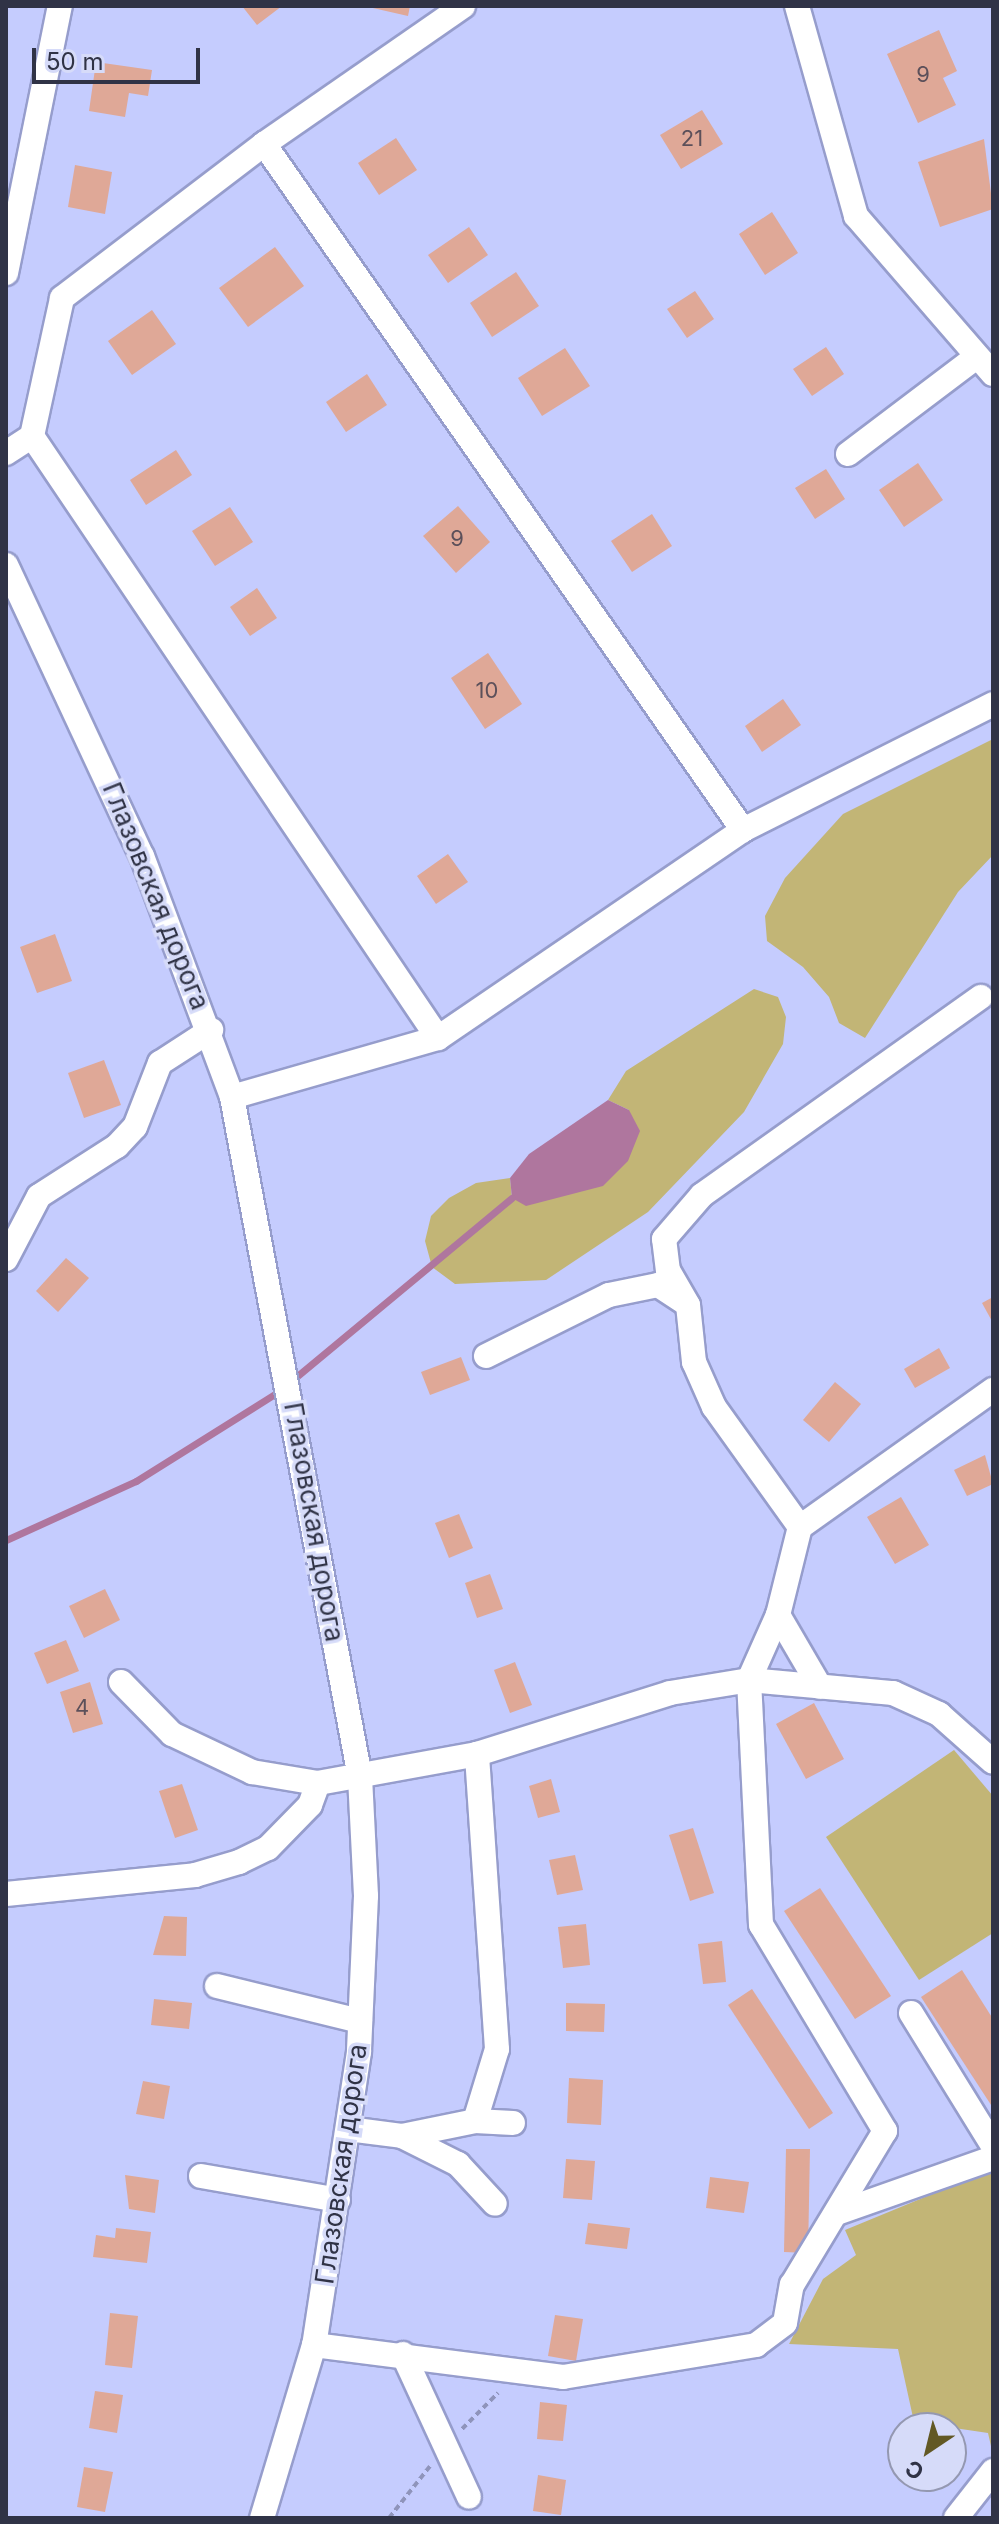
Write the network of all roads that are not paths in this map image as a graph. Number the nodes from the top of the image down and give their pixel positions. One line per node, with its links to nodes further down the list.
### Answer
1 (60, 6): 5 (street)
2 (463, 6): 4 (street)
3 (797, 6): 6 (street)
4 (264, 144): 7 (street); 12 (street)
5 (6, 273)
6 (984, 366): 9 (street)
7 (32, 436): 8 (street); 15 (street)
8 (6, 453)
9 (848, 454)
10 (6, 565): 14 (street, Глазовская дорога)
11 (993, 704): 12 (street)
12 (743, 830): 15 (street)
13 (981, 997): 18 (street)
14 (211, 1030): 16 (street, Глазовская дорога); 17 (street)
15 (438, 1038): 16 (street)
16 (232, 1097): 28 (street, Глазовская дорога)
17 (6, 1259)
18 (688, 1305): 19 (street); 21 (street)
19 (486, 1356)
20 (993, 1390): 21 (street)
21 (800, 1527): 22 (street)
22 (778, 1615): 23 (street); 25 (street)
23 (749, 1680): 25 (street); 26 (street); 43 (street)
24 (121, 1682): 29 (street)
25 (820, 1687): 27 (street)
26 (477, 1754): 28 (street); 34 (street)
27 (993, 1762)
28 (360, 1777): 29 (street); 33 (street, Глазовская дорога)
29 (318, 1783): 30 (street)
30 (6, 1894)
31 (217, 1986): 33 (street)
32 (911, 2013): 38 (street)
33 (360, 2021): 36 (street, Глазовская дорога)
34 (475, 2121): 35 (street); 37 (street)
35 (513, 2123)
36 (348, 2129): 37 (street); 41 (street, Глазовская дорога)
37 (402, 2136): 42 (street)
38 (993, 2146)
39 (993, 2158): 43 (street)
40 (201, 2176): 41 (street)
41 (338, 2200): 44 (street, Глазовская дорога)
42 (495, 2204)
43 (837, 2213): 45 (street)
44 (314, 2345): 45 (street); 48 (street, Глазовская дорога)
45 (403, 2354): 47 (street)
46 (993, 2471): 49 (street)
47 (469, 2497)
48 (262, 2518)
49 (956, 2518)

